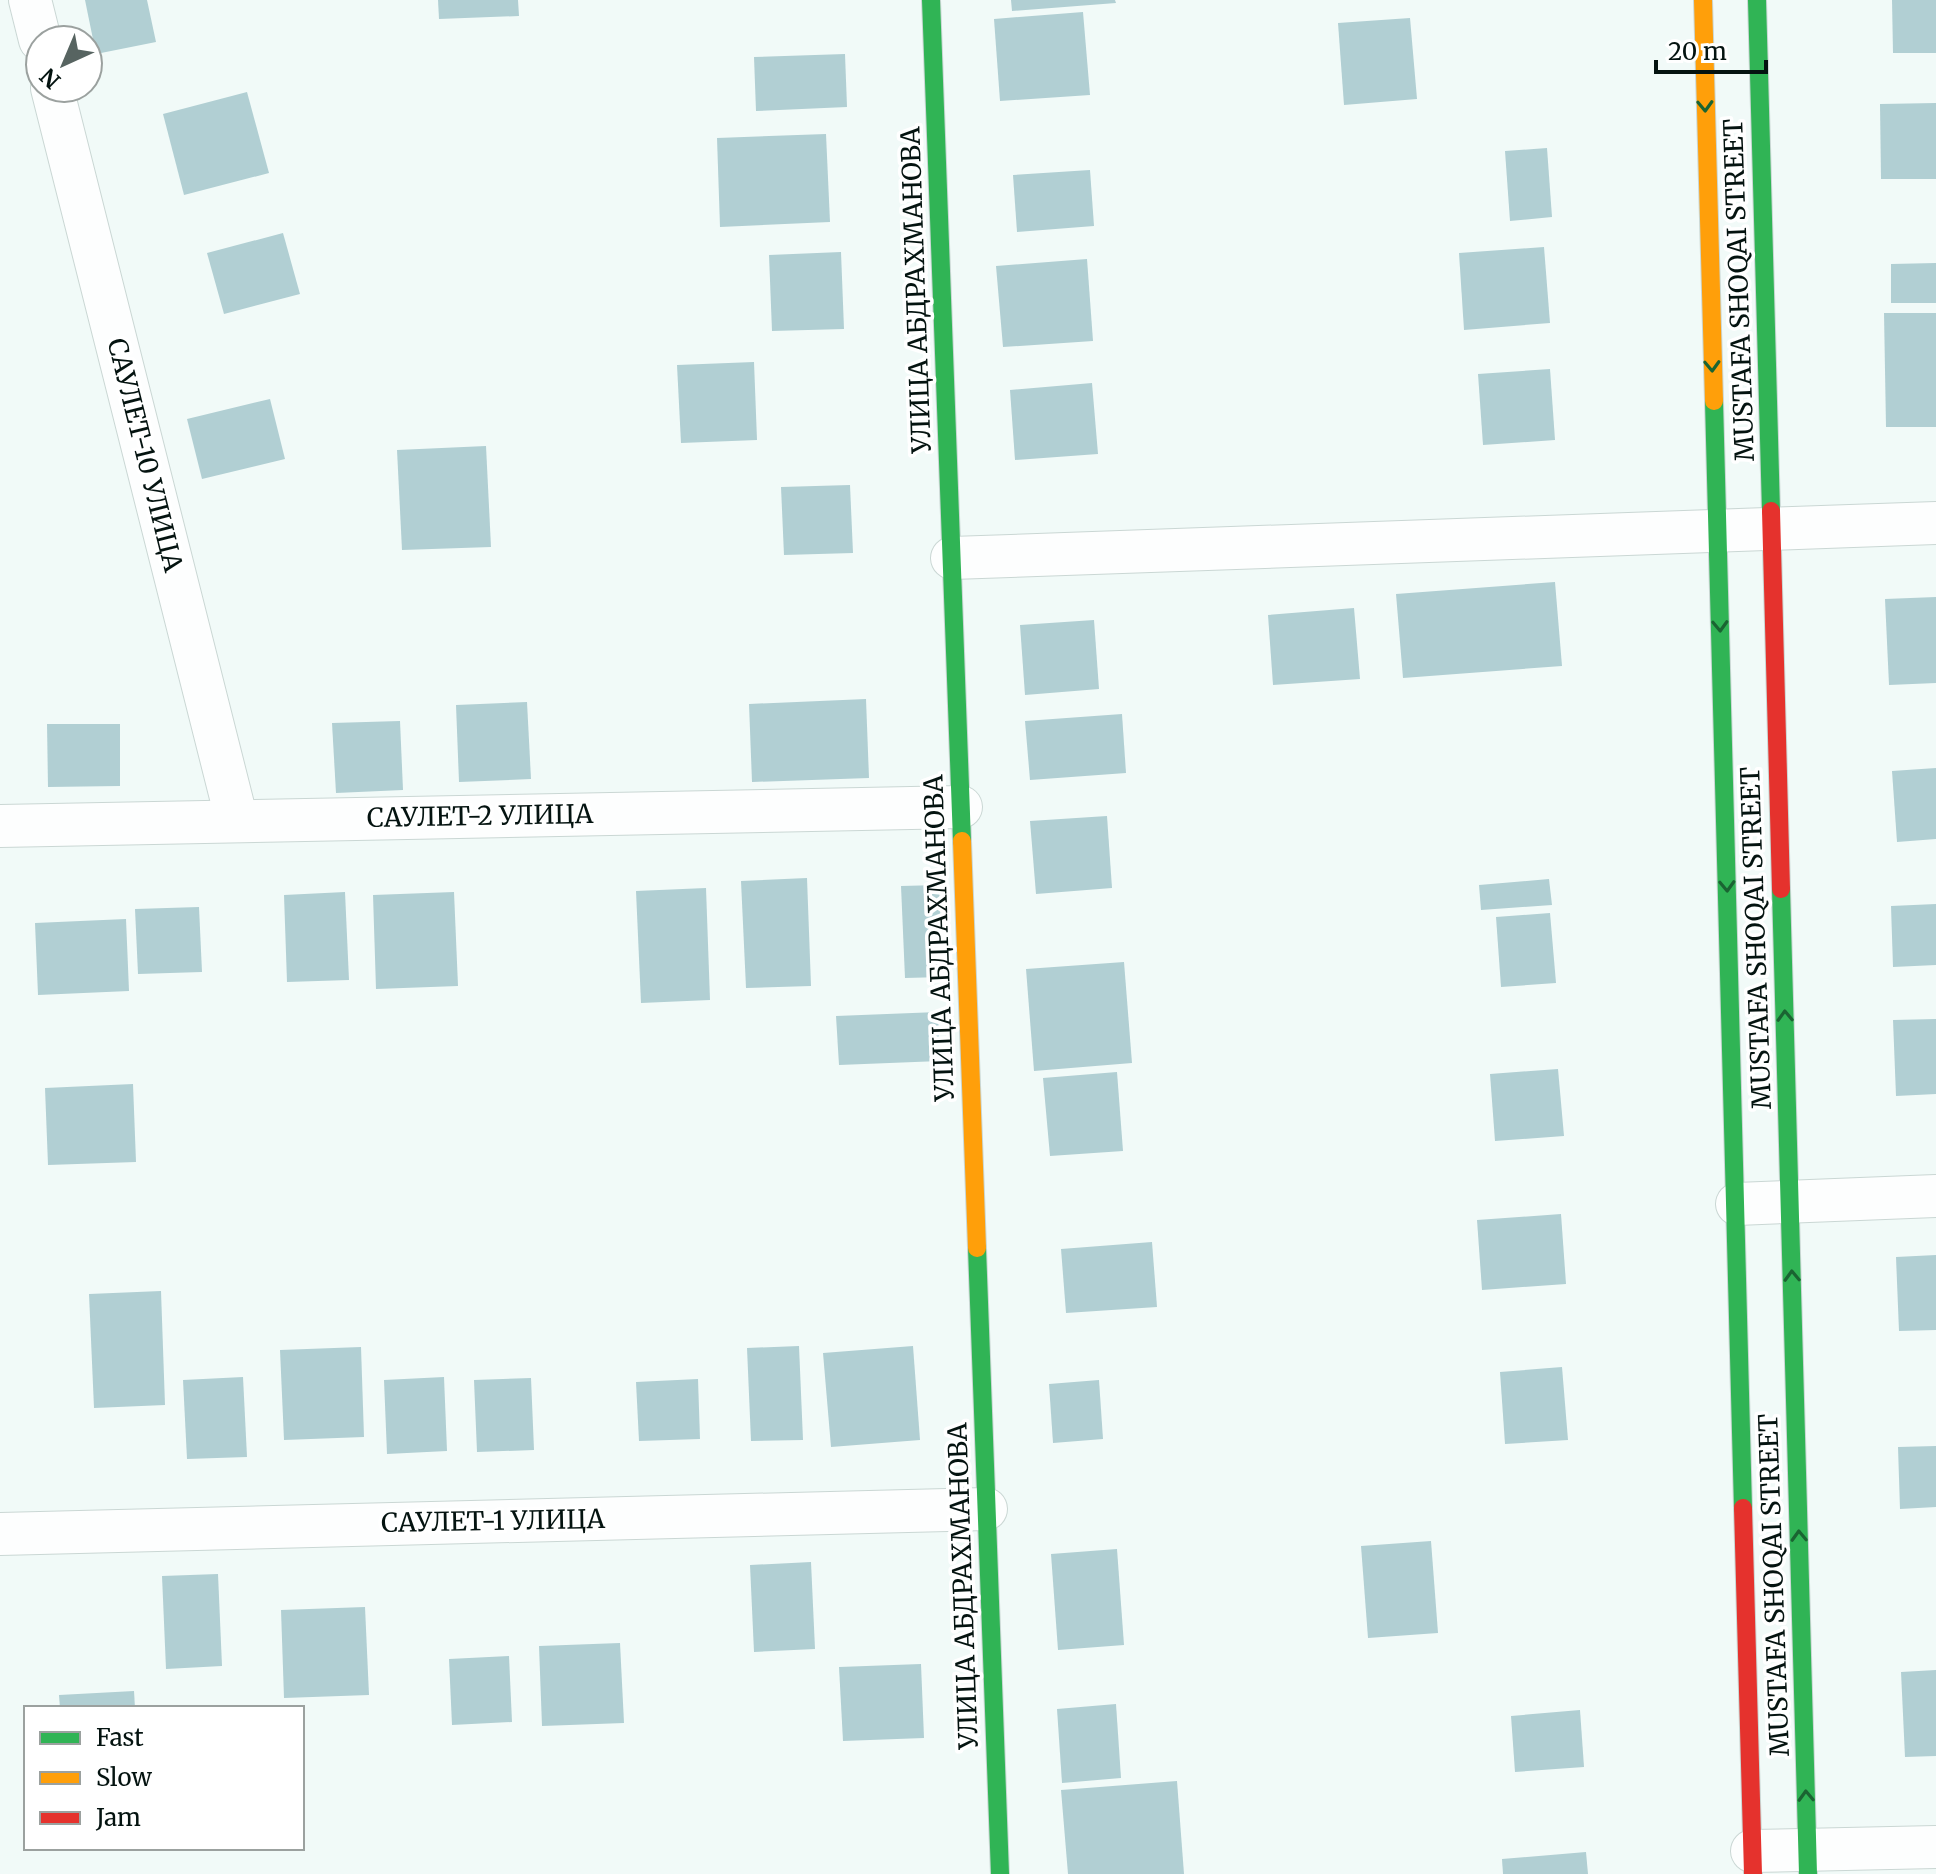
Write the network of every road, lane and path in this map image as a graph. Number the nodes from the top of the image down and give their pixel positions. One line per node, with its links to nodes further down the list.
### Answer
1 (30, 0): 5 (street)
2 (931, 0): 10 (street, УЛИЦА АБДРАХМАНОВА)
3 (1703, 0): 9 (street, MUSTAFA SHOQAI STREET, one-way to 9)
4 (1757, 0): 8 (street, MUSTAFA SHOQAI STREET)
5 (36, 24)
6 (56, 104): 12 (street, САУЛЕТ-10 УЛИЦА)
7 (1936, 523): 8 (street)
8 (1771, 529): 9 (street); 15 (street, MUSTAFA SHOQAI STREET, one-way to 8)
9 (1717, 531): 10 (street); 16 (street, MUSTAFA SHOQAI STREET, one-way to 16)
10 (952, 558): 11 (street, УЛИЦА АБДРАХМАНОВА)
11 (961, 807): 12 (street, САУЛЕТ-2 УЛИЦА); 17 (street, УЛИЦА АБДРАХМАНОВА)
12 (237, 821): 13 (street, САУЛЕТ-2 УЛИЦА)
13 (0, 826)
14 (1936, 1196): 15 (street)
15 (1790, 1202): 16 (street); 21 (street, MUSTAFA SHOQAI STREET, one-way to 15)
16 (1737, 1204): 20 (street, MUSTAFA SHOQAI STREET)
17 (986, 1509): 18 (street, САУЛЕТ-1 УЛИЦА); 22 (street, УЛИЦА АБДРАХМАНОВА)
18 (0, 1534)
19 (1936, 1847): 21 (street)
20 (1752, 1863): 21 (street)
21 (1808, 1863)
22 (1000, 1874)

